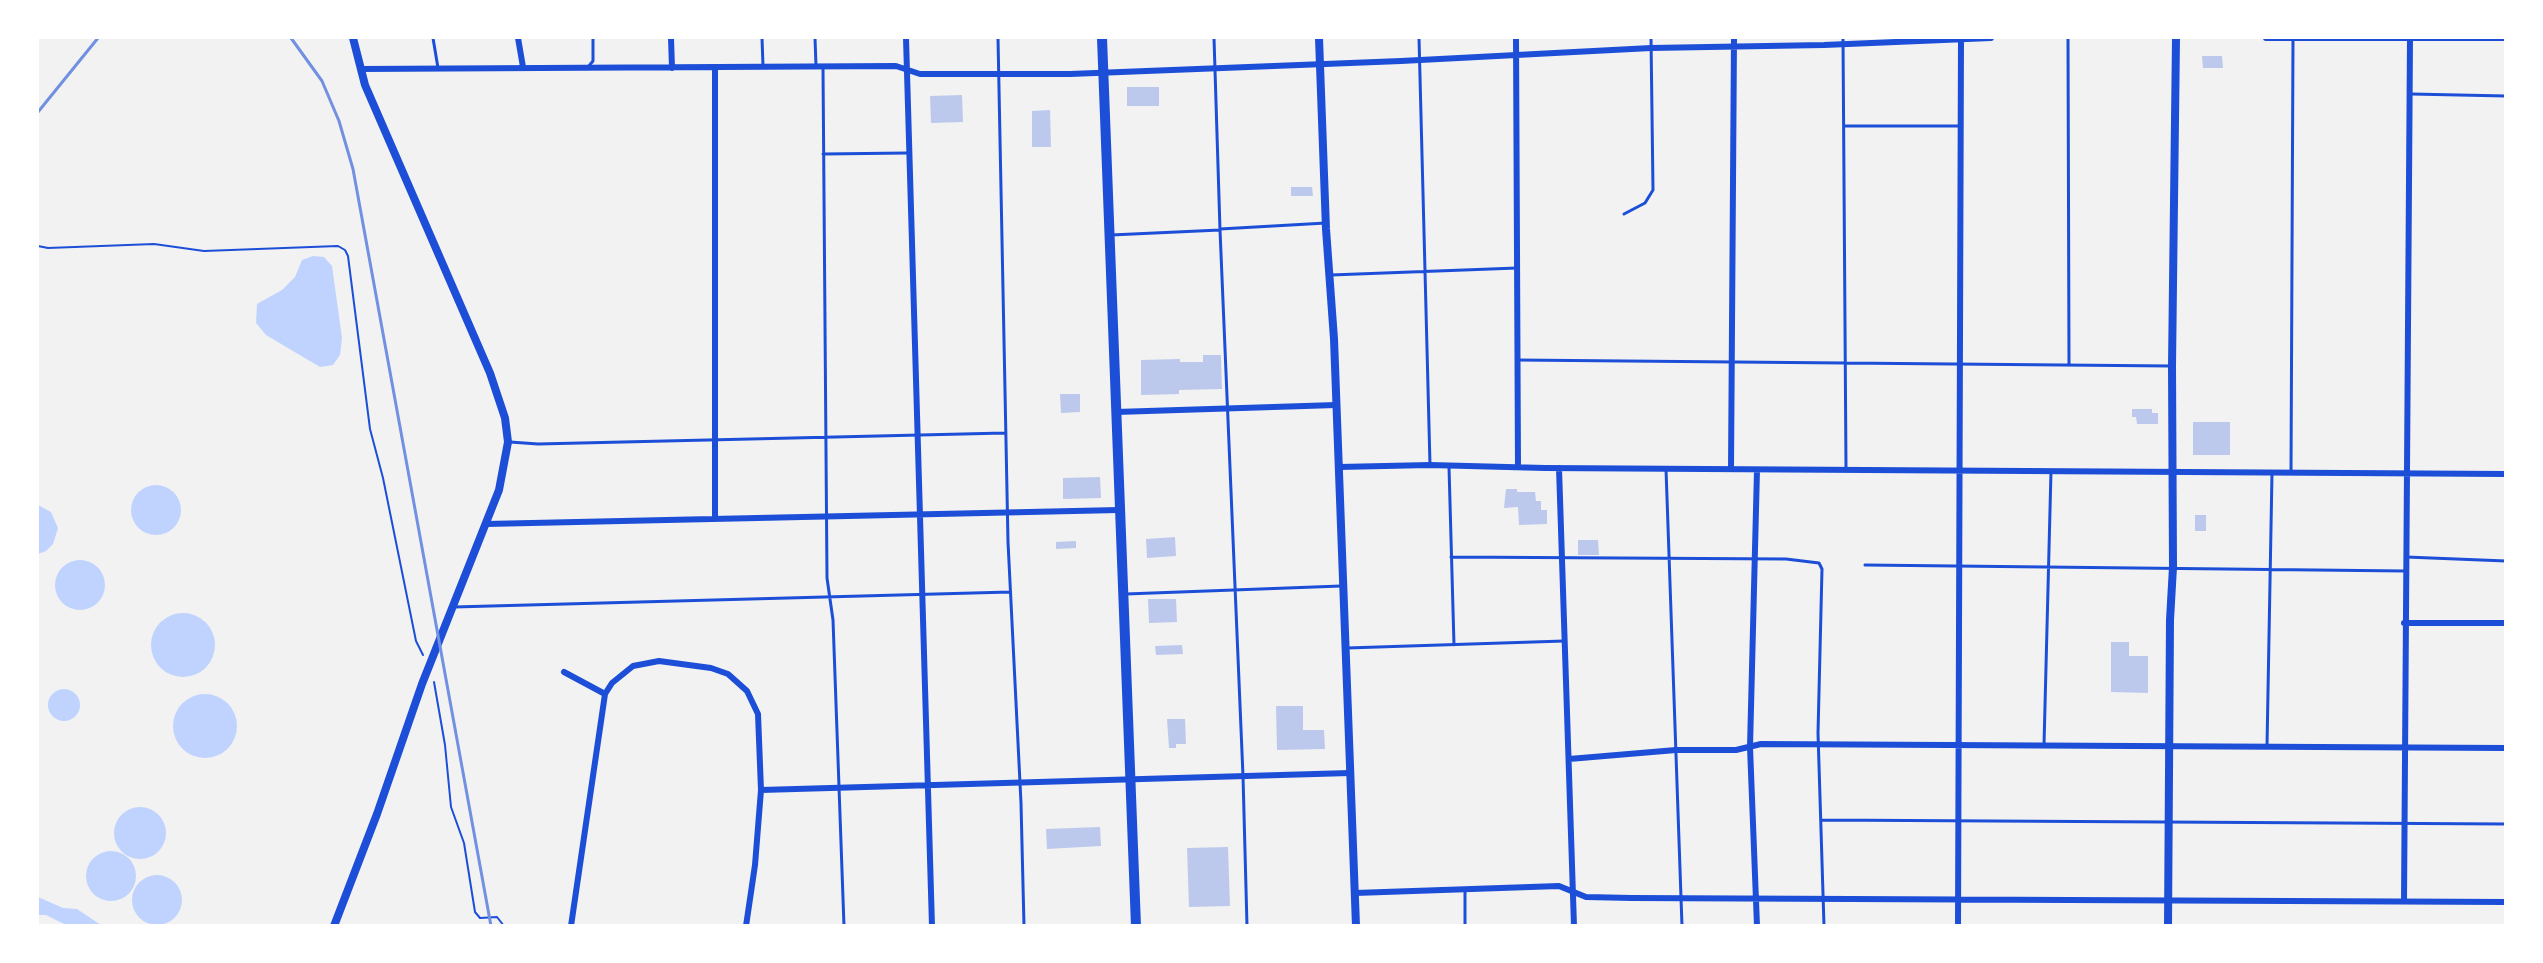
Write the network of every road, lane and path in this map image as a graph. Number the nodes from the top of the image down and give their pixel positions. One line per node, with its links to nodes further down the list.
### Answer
1 (353, 38): 37 (street)
2 (433, 38): 38 (lane)
3 (518, 38): 32 (street)
4 (593, 38): 35 (lane)
5 (671, 38): 36 (street)
6 (762, 38): 34 (lane)
7 (815, 38): 31 (lane)
8 (906, 38): 40 (street)
9 (998, 38): 41 (lane)
10 (1102, 38): 42 (main road)
11 (1214, 38): 39 (lane)
12 (1319, 38): 30 (street)
13 (1419, 38): 29 (lane)
14 (1516, 38): 28 (street)
15 (1651, 38): 27 (lane)
16 (1734, 38): 26 (street)
17 (1960, 38): 18 (street); 25 (street); 46 (street)
18 (1991, 38)
19 (2068, 38): 61 (lane)
20 (2176, 38): 62 (street)
21 (2266, 38): 22 (street)
22 (2293, 38): 23 (street); 83 (lane)
23 (2410, 38): 24 (street); 43 (street)
24 (2505, 38)
25 (1844, 40): 26 (street); 45 (lane)
26 (1734, 46): 27 (street); 58 (street)
27 (1651, 48): 28 (street); 49 (lane)
28 (1515, 54): 29 (street); 54 (street)
29 (1419, 60): 30 (street); 55 (lane)
30 (1320, 64): 39 (street); 50 (street)
31 (820, 66): 34 (street); 40 (street); 48 (lane)
32 (523, 67): 35 (street); 38 (street)
33 (715, 67): 34 (street); 36 (street); 69 (street)
34 (763, 67)
35 (588, 68): 36 (street)
36 (672, 68)
37 (361, 69): 38 (street); 70 (street)
38 (439, 69)
39 (1216, 69): 42 (street); 51 (lane)
40 (908, 72): 41 (street); 47 (street)
41 (1000, 73): 42 (street); 66 (lane)
42 (1104, 73): 52 (main road)
43 (2411, 94): 44 (lane); 85 (street)
44 (2505, 96)
45 (1844, 126): 46 (lane); 59 (lane)
46 (1960, 126): 60 (street)
47 (908, 153): 48 (lane); 67 (street)
48 (823, 154): 68 (lane)
49 (1624, 214)
50 (1326, 223): 51 (lane); 56 (street)
51 (1220, 230): 52 (lane); 64 (lane)
52 (1109, 235): 65 (main road)
53 (38, 246): 117 (path)
54 (1517, 268): 55 (lane); 57 (street)
55 (1424, 272): 56 (lane); 71 (lane)
56 (1331, 275): 63 (street)
57 (1517, 360): 58 (lane); 74 (street)
58 (1733, 363): 59 (lane); 77 (street)
59 (1845, 364): 60 (lane); 78 (lane)
60 (1961, 364): 61 (lane); 80 (street)
61 (2069, 365): 62 (lane)
62 (2172, 366): 84 (street)
63 (1336, 405): 64 (street); 73 (street)
64 (1228, 409): 65 (street); 106 (lane)
65 (1116, 412): 87 (main road)
66 (1005, 433): 67 (lane); 88 (lane)
67 (918, 434): 68 (lane); 89 (street)
68 (826, 436): 69 (lane); 90 (lane)
69 (714, 439): 70 (lane); 91 (street)
70 (508, 442): 92 (street)
71 (1430, 465): 72 (street); 73 (street)
72 (1449, 465): 74 (street); 93 (lane)
73 (1339, 467): 105 (street)
74 (1518, 467): 75 (street)
75 (1559, 468): 76 (street); 94 (street)
76 (1666, 469): 77 (street); 96 (lane)
77 (1731, 469): 79 (street)
78 (1846, 469): 79 (street); 80 (street)
79 (1756, 470): 97 (street)
80 (1961, 471): 81 (street); 100 (street)
81 (2052, 471): 84 (street); 101 (lane)
82 (2272, 472): 83 (street); 84 (street); 103 (lane)
83 (2291, 472): 85 (street)
84 (2173, 473): 102 (street)
85 (2406, 473): 86 (street); 95 (street)
86 (2505, 474)
87 (1119, 510): 88 (street); 109 (main road)
88 (1007, 512): 89 (street); 107 (lane)
89 (920, 515): 90 (street); 108 (street)
90 (828, 516): 91 (street); 110 (lane)
91 (715, 519): 92 (street)
92 (486, 524): 111 (street)
93 (1451, 556): 94 (lane); 115 (lane)
94 (1561, 557): 96 (lane); 114 (street)
95 (2406, 557): 98 (lane); 104 (street)
96 (1669, 559): 97 (lane); 129 (lane)
97 (1755, 559): 121 (lane); 124 (street)
98 (2505, 561)
99 (1865, 565): 100 (lane)
100 (1959, 566): 101 (lane); 122 (street)
101 (2049, 566): 102 (lane); 123 (lane)
102 (2173, 567): 103 (lane); 125 (street)
103 (2271, 568): 104 (lane); 126 (lane)
104 (2405, 571): 112 (street)
105 (1343, 586): 106 (lane); 116 (street)
106 (1235, 591): 109 (lane); 132 (lane)
107 (1010, 592): 108 (lane); 134 (lane)
108 (922, 594): 110 (lane); 135 (street)
109 (1123, 594): 133 (main road)
110 (832, 598): 111 (lane); 136 (lane)
111 (453, 607): 153 (street)
112 (2404, 623): 113 (street); 127 (street)
113 (2505, 623)
114 (1564, 640): 115 (lane); 130 (street)
115 (1454, 645): 116 (lane)
116 (1345, 648): 131 (street)
117 (425, 658)
118 (564, 672): 120 (street)
119 (432, 678): 154 (path)
120 (605, 694): 137 (street); 155 (street)
121 (1819, 745): 122 (street); 124 (street); 138 (lane)
122 (1959, 745): 123 (street); 139 (street)
123 (2044, 745): 125 (street)
124 (1750, 747): 129 (street); 147 (street)
125 (2169, 747): 126 (street); 140 (street)
126 (2267, 747): 127 (street)
127 (2404, 748): 128 (street); 141 (street)
128 (2505, 748)
129 (1676, 750): 130 (street); 146 (lane)
130 (1569, 759): 144 (street)
131 (1350, 773): 132 (street); 145 (street)
132 (1243, 776): 133 (street); 161 (lane)
133 (1129, 779): 134 (street); 160 (main road)
134 (1020, 782): 135 (street); 159 (lane)
135 (927, 785): 136 (street); 158 (street)
136 (839, 788): 137 (street); 157 (lane)
137 (761, 790): 156 (street)
138 (1822, 820): 139 (lane); 148 (lane)
139 (1960, 822): 140 (lane); 149 (street)
140 (2169, 822): 141 (lane); 150 (street)
141 (2403, 822): 142 (lane); 151 (street)
142 (2505, 824)
143 (1465, 889): 144 (street); 145 (street); 163 (lane)
144 (1573, 891): 146 (street); 164 (street)
145 (1355, 893): 162 (street)
146 (1681, 898): 147 (street); 165 (lane)
147 (1756, 898): 148 (street); 166 (street)
148 (1825, 898): 149 (street); 167 (lane)
149 (1959, 899): 150 (street); 168 (street)
150 (2168, 900): 151 (street); 169 (street)
151 (2404, 901): 152 (street)
152 (2505, 902)
153 (334, 926)
154 (504, 926)
155 (571, 926)
156 (746, 926)
157 (844, 926)
158 (932, 926)
159 (1024, 926)
160 (1136, 926)
161 (1247, 926)
162 (1356, 926)
163 (1465, 926)
164 (1574, 926)
165 (1682, 926)
166 (1757, 926)
167 (1824, 926)
168 (1958, 926)
169 (2168, 926)

